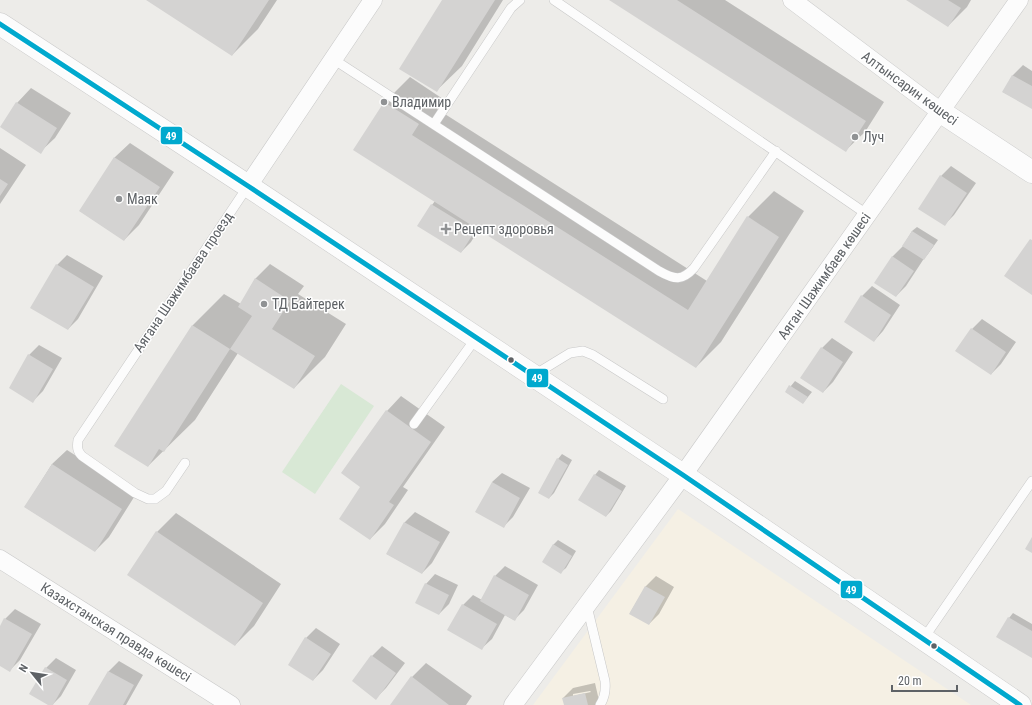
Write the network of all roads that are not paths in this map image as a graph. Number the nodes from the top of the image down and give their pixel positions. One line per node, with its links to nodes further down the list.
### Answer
1 (373, 0): 7 (street, Аягана Шажимбаева проезд)
2 (520, 0): 9 (lane)
3 (792, 0): 8 (street, Алтынсарин көшесі)
4 (1020, 0): 8 (street, Аяган Шажимбаев көшесі)
5 (558, 1): 10 (lane)
6 (1, 26): 12 (main road)
7 (333, 59): 9 (lane); 12 (street, Аягана Шажимбаева проезд)
8 (941, 112): 11 (main road, Алтынсарин көшесі); 13 (street, Аяган Шажимбаев көшесі)
9 (434, 124): 10 (lane)
10 (776, 152): 13 (lane)
11 (1032, 172)
12 (248, 186): 14 (main road); 18 (lane, Аягана Шажимбаева проезд)
13 (868, 215): 19 (street, Аяган Шажимбаев көшесі)
14 (476, 338): 15 (main road); 17 (lane)
15 (532, 376): 16 (lane); 19 (main road)
16 (662, 399)
17 (414, 424)
18 (185, 463)
19 (683, 475): 22 (street, Аяган Шажимбаев көшесі); 23 (main road)
20 (1032, 481): 23 (lane)
21 (0, 558): 24 (street, Казахстанская правда көшесі)
22 (587, 606): 25 (street, Аяган Шажимбаев көшесі); 26 (lane)
23 (924, 638): 27 (main road)
24 (231, 705)
25 (513, 705)
26 (600, 705)
27 (1020, 705)

